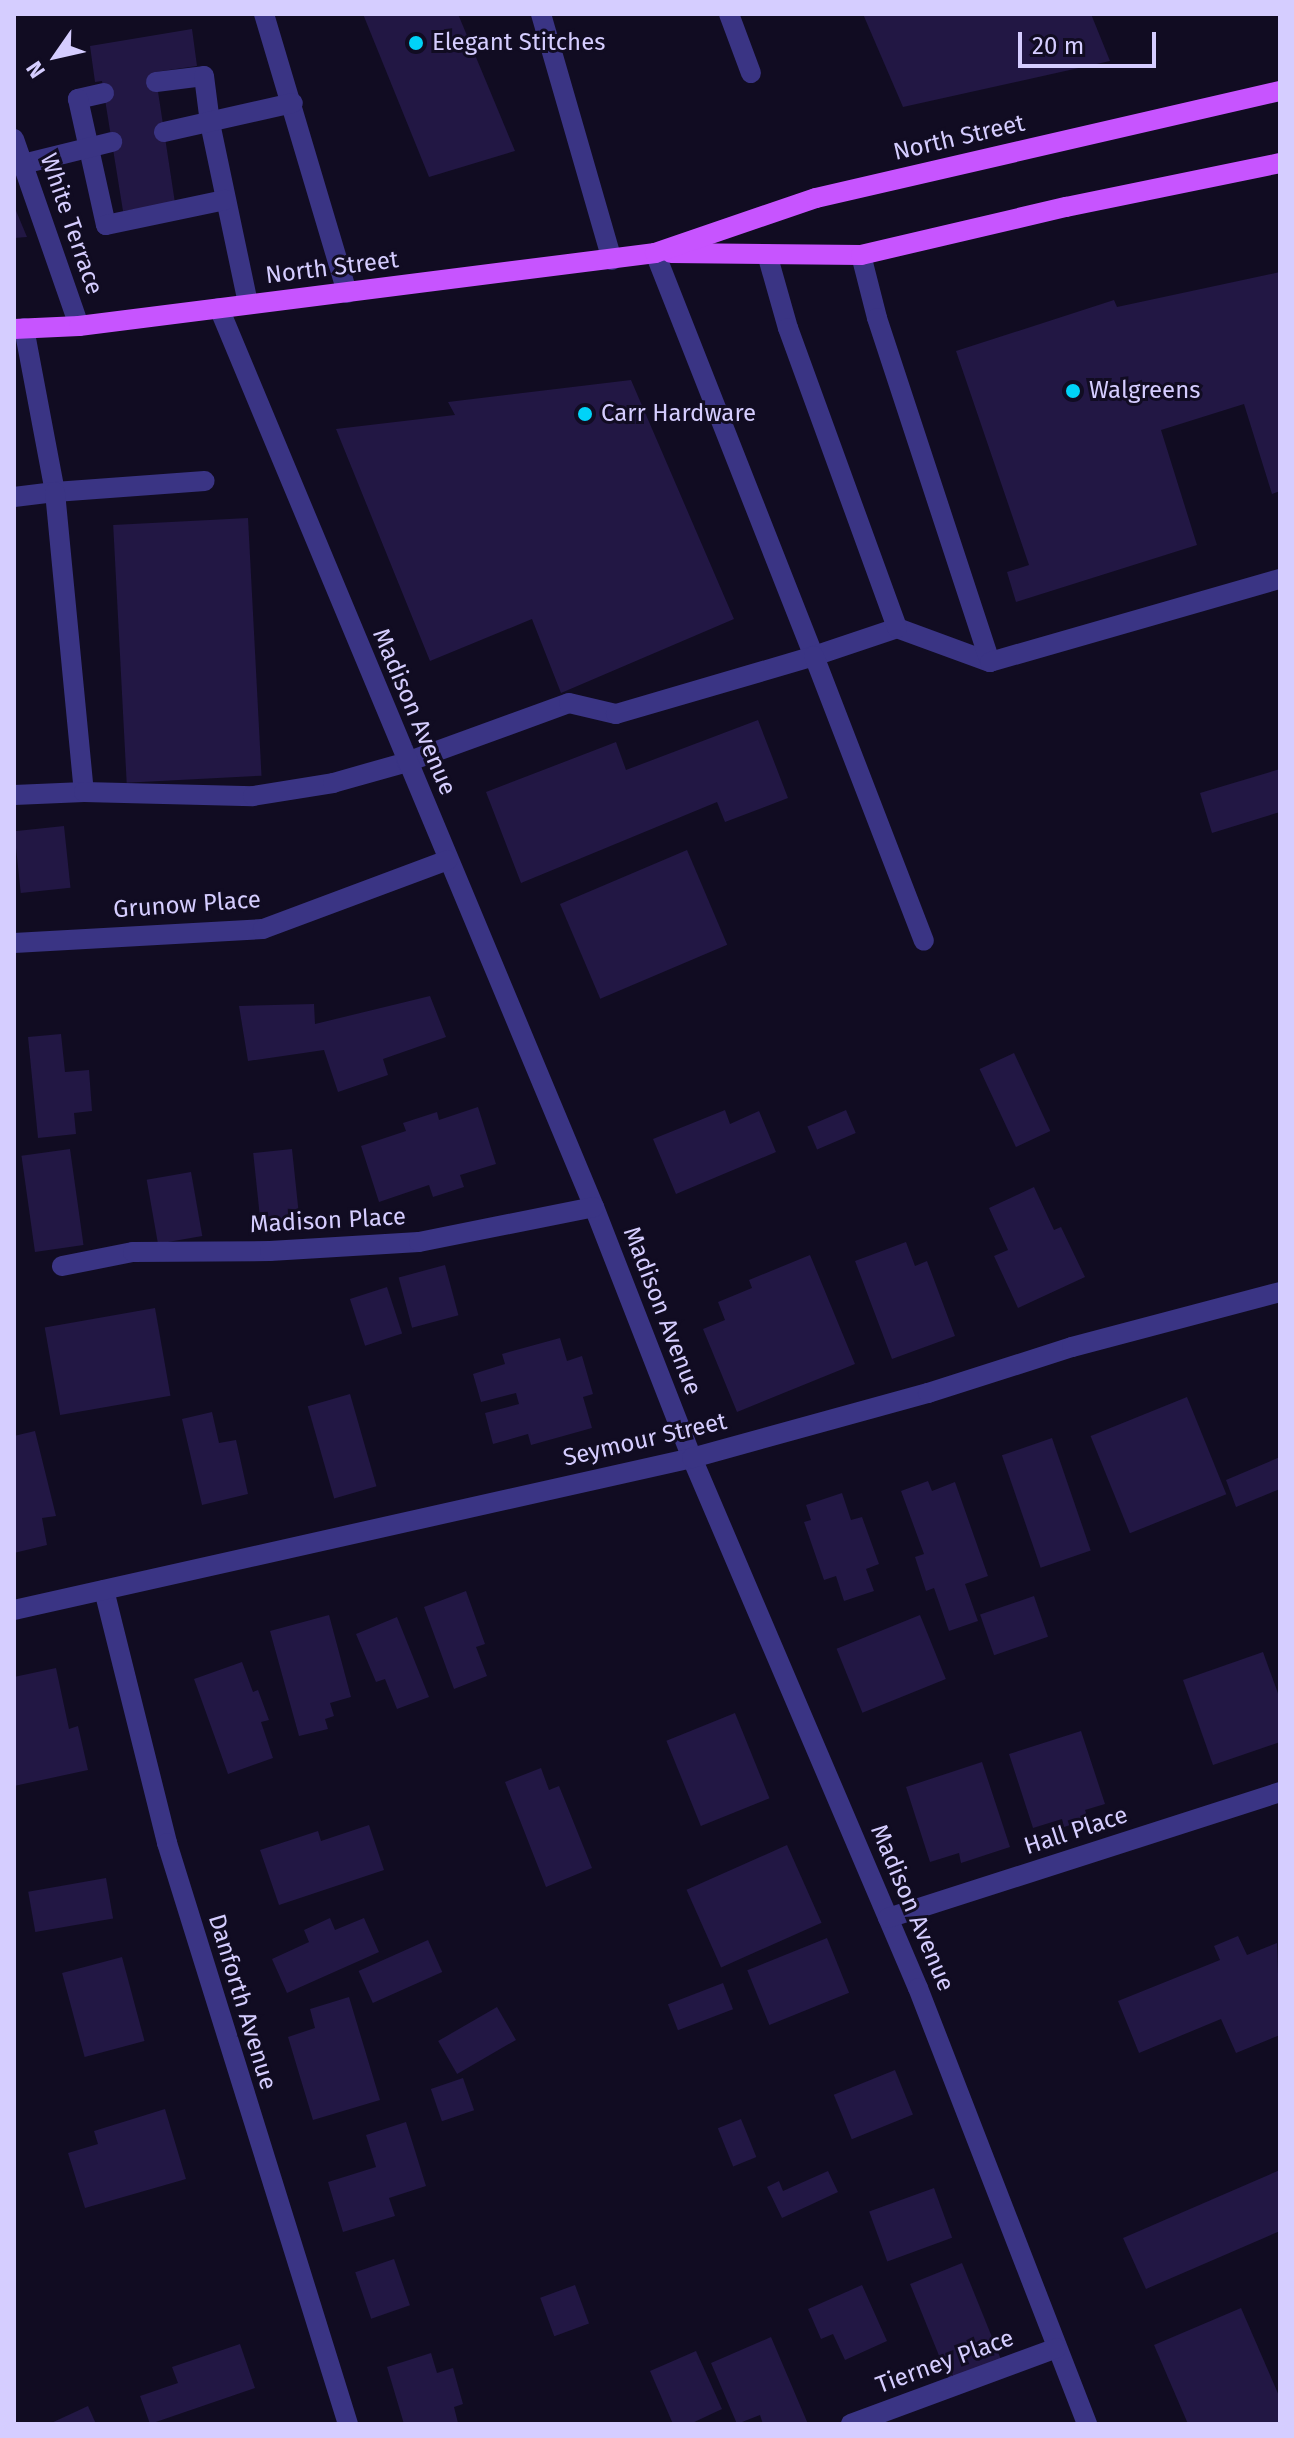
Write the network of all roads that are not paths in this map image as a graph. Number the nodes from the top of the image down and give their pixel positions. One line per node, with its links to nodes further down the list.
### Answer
1 (264, 14): 8 (street)
2 (541, 14): 20 (street)
3 (729, 14): 4 (street)
4 (751, 73)
5 (156, 82): 9 (street)
6 (1280, 91): 17 (main road, North Street)
7 (104, 93): 13 (street)
8 (293, 103): 9 (street); 21 (street)
9 (210, 123): 10 (street); 16 (street)
10 (164, 132)
11 (14, 139): 15 (street, White Terrace)
12 (112, 142): 13 (street)
13 (89, 145): 15 (street); 16 (street)
14 (1280, 163): 19 (main road, North Street)
15 (23, 164): 24 (street, White Terrace)
16 (225, 200): 22 (street)
17 (655, 253): 18 (main road, North Street); 20 (main road, North Street); 31 (street)
18 (767, 254): 19 (main road, North Street); 30 (street)
19 (861, 255): 32 (street)
20 (612, 260): 21 (main road, North Street)
21 (347, 293): 22 (main road, North Street)
22 (248, 304): 23 (main road, North Street)
23 (219, 308): 24 (main road, North Street); 33 (street, Madison Avenue)
24 (79, 326): 25 (main road, North Street)
25 (19, 329): 27 (street)
26 (205, 481): 27 (street)
27 (55, 492): 28 (street); 34 (street)
28 (14, 497)
29 (1280, 579): 32 (street)
30 (897, 628): 31 (street); 32 (street)
31 (814, 656): 33 (street); 37 (street)
32 (990, 662)
33 (407, 762): 34 (street); 36 (street, Madison Avenue)
34 (84, 792): 35 (street)
35 (14, 795)
36 (448, 860): 38 (street, Grunow Place); 39 (street, Madison Avenue)
37 (924, 941)
38 (14, 943)
39 (594, 1207): 40 (street, Madison Place); 42 (street, Madison Avenue)
40 (62, 1266)
41 (1280, 1292): 42 (street, Seymour Street)
42 (692, 1458): 43 (street, Seymour Street); 46 (street, Madison Avenue)
43 (104, 1590): 44 (street, Seymour Street); 48 (street, Danforth Avenue)
44 (14, 1610)
45 (1280, 1792): 46 (street, Hall Place)
46 (888, 1918): 47 (street, Madison Avenue)
47 (1056, 2348): 49 (street, Tierney Place); 50 (street, Madison Avenue)
48 (348, 2424)
49 (851, 2424)
50 (1087, 2424)

